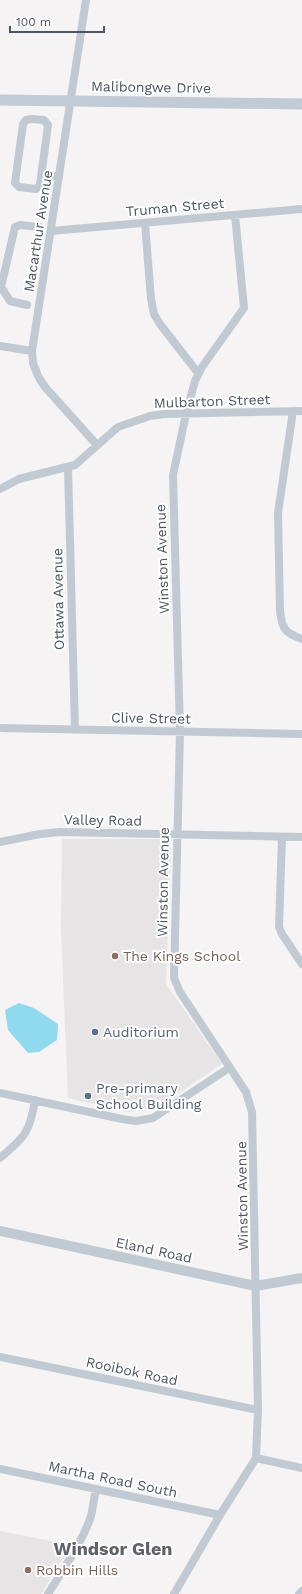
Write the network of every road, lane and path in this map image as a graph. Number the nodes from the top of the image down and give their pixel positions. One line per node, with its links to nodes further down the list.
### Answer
1 (86, 0): 3 (street, Macarthur Avenue)
2 (0, 100): 3 (main road, Malibongwe Drive)
3 (71, 103): 4 (main road, Malibongwe Drive); 5 (main road, Malibongwe Drive); 6 (main road, Malibongwe Drive); 8 (street, Macarthur Avenue)
4 (0, 104)
5 (302, 104)
6 (302, 108)
7 (42, 175): 7 (street); 8 (street)
8 (59, 178): 13 (street, Macarthur Avenue)
9 (302, 209): 10 (street, Truman Street)
10 (235, 215): 11 (street, Truman Street); 18 (street, Winston Avenue)
11 (144, 223): 13 (street, Truman Street); 18 (street)
12 (39, 227): 14 (street)
13 (51, 231): 17 (street, Macarthur Avenue)
14 (0, 287): 15 (street)
15 (27, 305)
16 (0, 346): 17 (street)
17 (32, 351): 22 (street, Macarthur Avenue)
18 (198, 373): 21 (street, Winston Avenue)
19 (293, 411): 20 (street, Mulbarton Street); 21 (street, Mulbarton Street); 25 (street)
20 (302, 411)
21 (186, 414): 22 (street, Mulbarton Street); 28 (street, Winston Avenue)
22 (97, 445): 23 (street, Mulbarton Street)
23 (68, 467): 24 (street, Mulbarton Street); 27 (street, Ottawa Avenue)
24 (0, 488)
25 (302, 639)
26 (0, 728): 27 (street, Clive Street)
27 (75, 729): 28 (street, Clive Street)
28 (180, 732): 29 (street, Clive Street); 30 (street, Winston Avenue)
29 (302, 734)
30 (177, 835): 31 (street, Valley Road); 33 (street, Valley Road); 35 (street, Winston Avenue)
31 (282, 837): 32 (street, Valley Road); 34 (street)
32 (302, 837)
33 (0, 842)
34 (302, 964)
35 (229, 1068): 37 (street); 41 (street, Winston Avenue)
36 (0, 1093): 37 (street)
37 (35, 1100): 38 (street)
38 (0, 1158)
39 (0, 1231): 41 (street, Eland Road)
40 (302, 1278): 41 (street, Eland Road)
41 (256, 1286): 43 (street, Winston Avenue)
42 (0, 1357): 43 (street, Rooibok Road)
43 (258, 1410): 44 (street, Winston Avenue)
44 (256, 1458): 45 (street); 48 (street, Winston Avenue)
45 (302, 1468)
46 (0, 1469): 47 (street, Martha Road South)
47 (96, 1488): 48 (street, Martha Road South); 50 (street)
48 (220, 1515): 51 (street, Winston Avenue)
49 (302, 1592): 52 (street)
50 (48, 1594)
51 (174, 1594)
52 (299, 1594)

